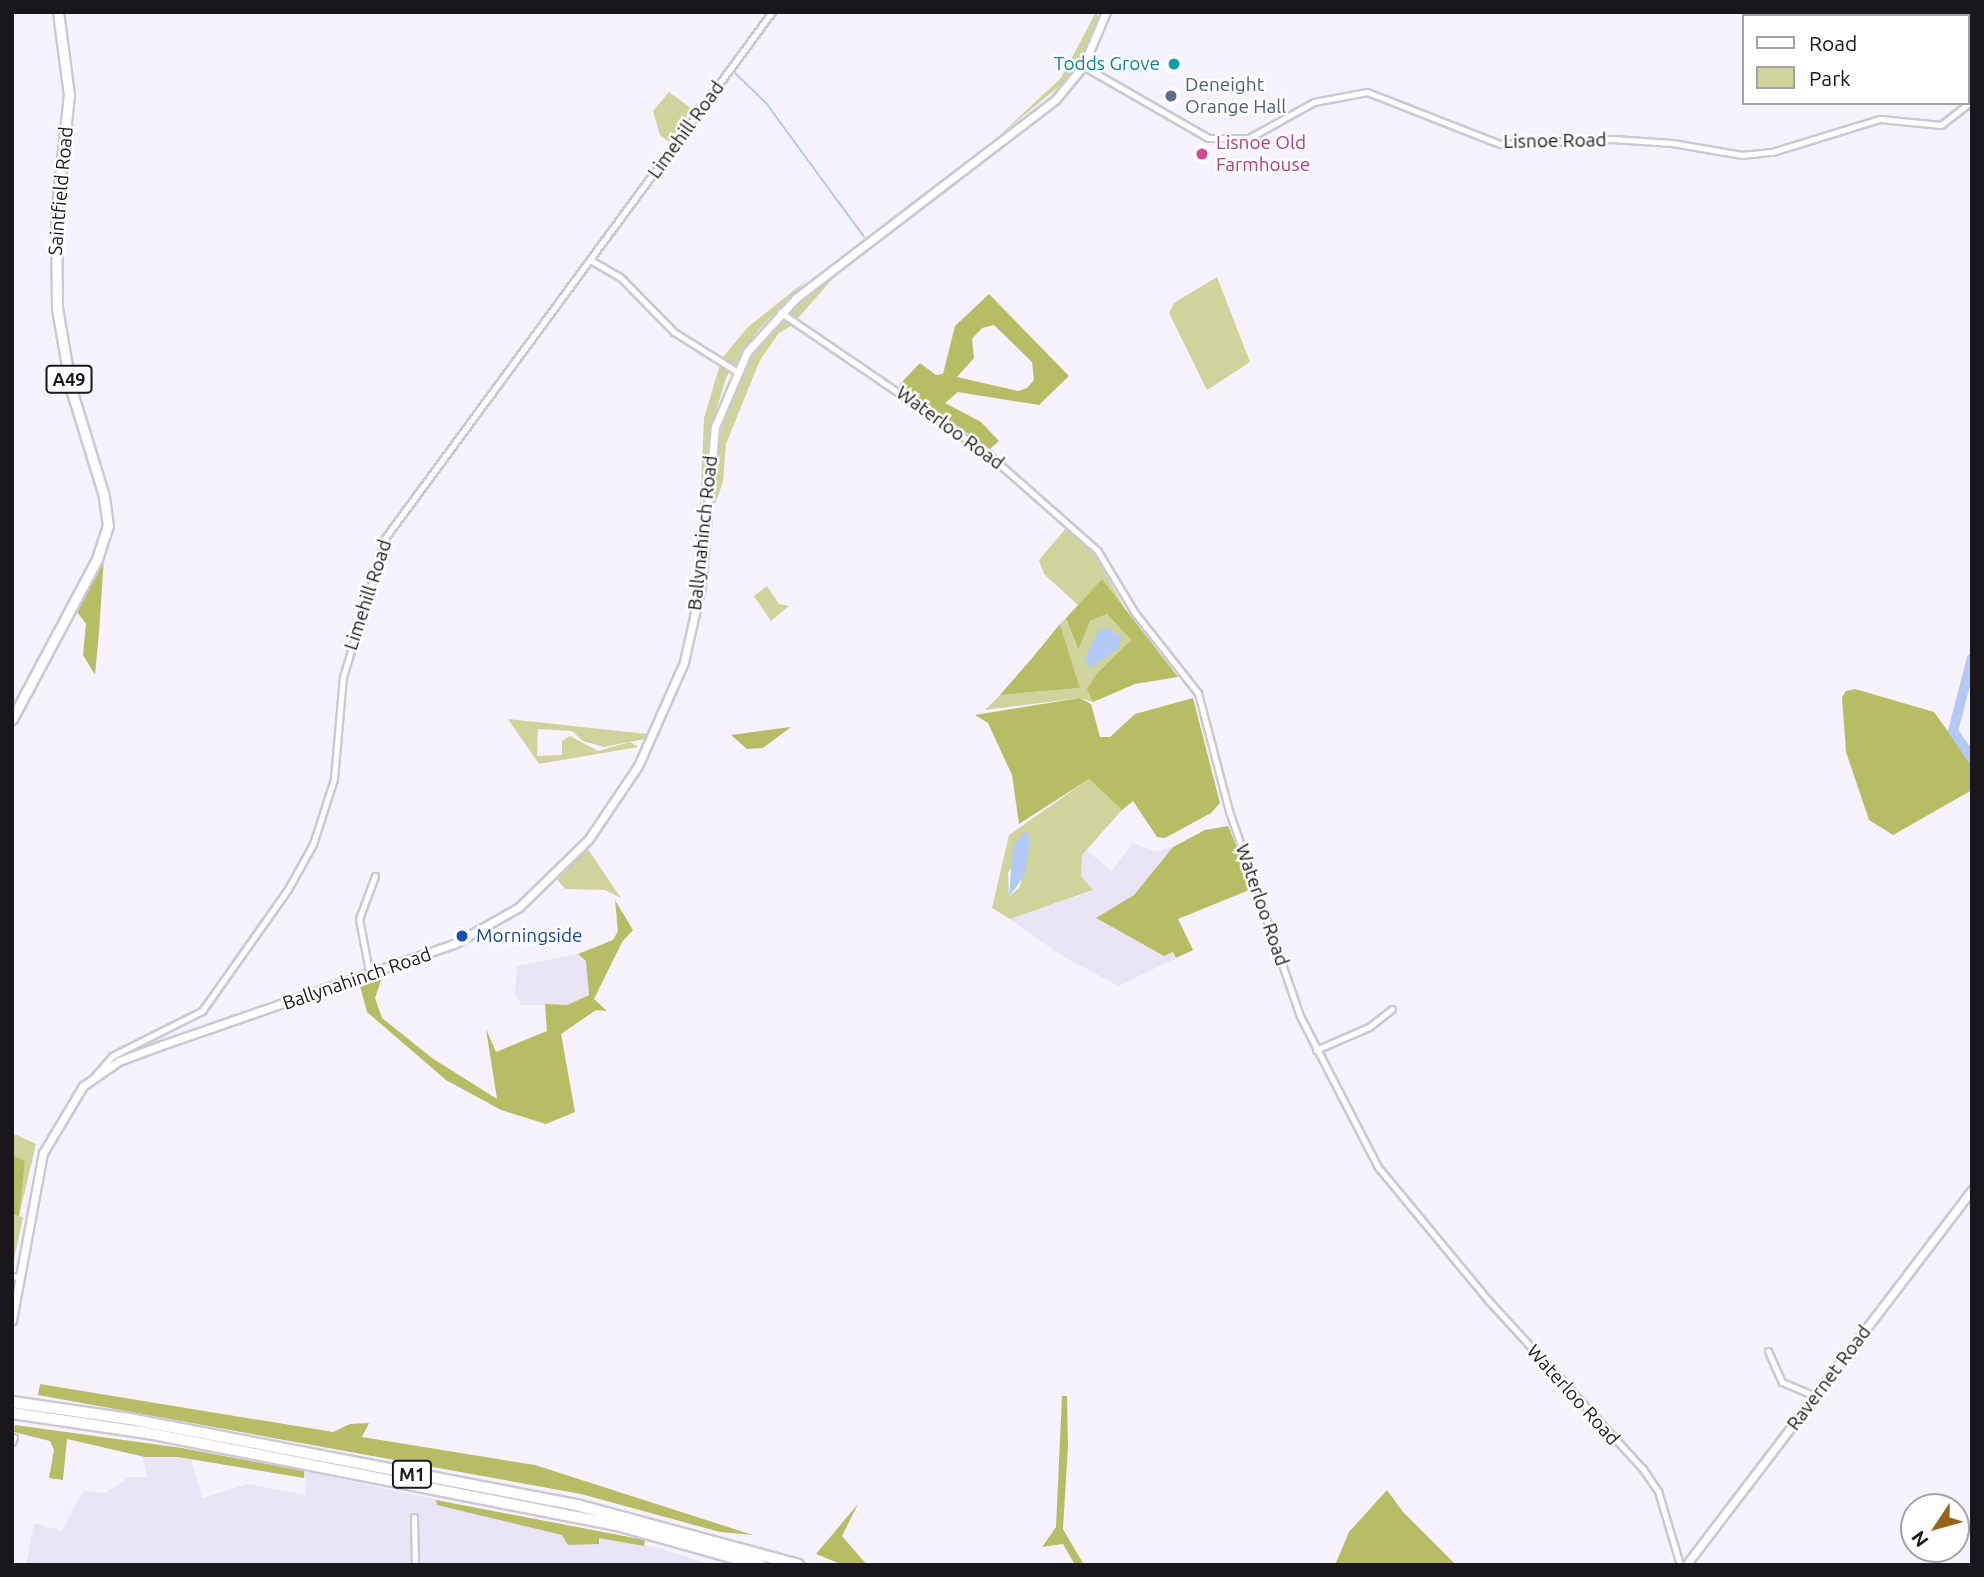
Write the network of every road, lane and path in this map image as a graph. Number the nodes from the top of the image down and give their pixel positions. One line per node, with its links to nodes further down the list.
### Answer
1 (58, 12): 9 (main road, Saintfield Road / A49)
2 (772, 12): 6 (street, Limehill Road)
3 (1105, 13): 4 (street, Ballynahinch Road)
4 (1083, 66): 5 (street, Lisnoe Road); 7 (street, Ballynahinch Road)
5 (1966, 105)
6 (592, 261): 8 (street); 14 (street, Limehill Road)
7 (780, 312): 8 (street, Ballynahinch Road); 13 (street, Waterloo Road)
8 (736, 370): 11 (street, Ballynahinch Road)
9 (12, 719)
10 (375, 876): 11 (street)
11 (370, 976): 14 (street, Ballynahinch Road)
12 (1392, 1010): 13 (street)
13 (1316, 1050): 25 (street, Waterloo Road)
14 (94, 1077): 16 (street, Ballynahinch Road)
15 (1972, 1190): 19 (street, Ravernet Road)
16 (16, 1276): 17 (street, Ballynahinch Road)
17 (12, 1320)
18 (1768, 1351): 19 (street)
19 (1815, 1396): 26 (street, Ravernet Road)
20 (16, 1408): 23 (highway, M1); 24 (highway, M1)
21 (414, 1517): 22 (street)
22 (415, 1565)
23 (760, 1565)
24 (799, 1565)
25 (1680, 1565)
26 (1686, 1565)

